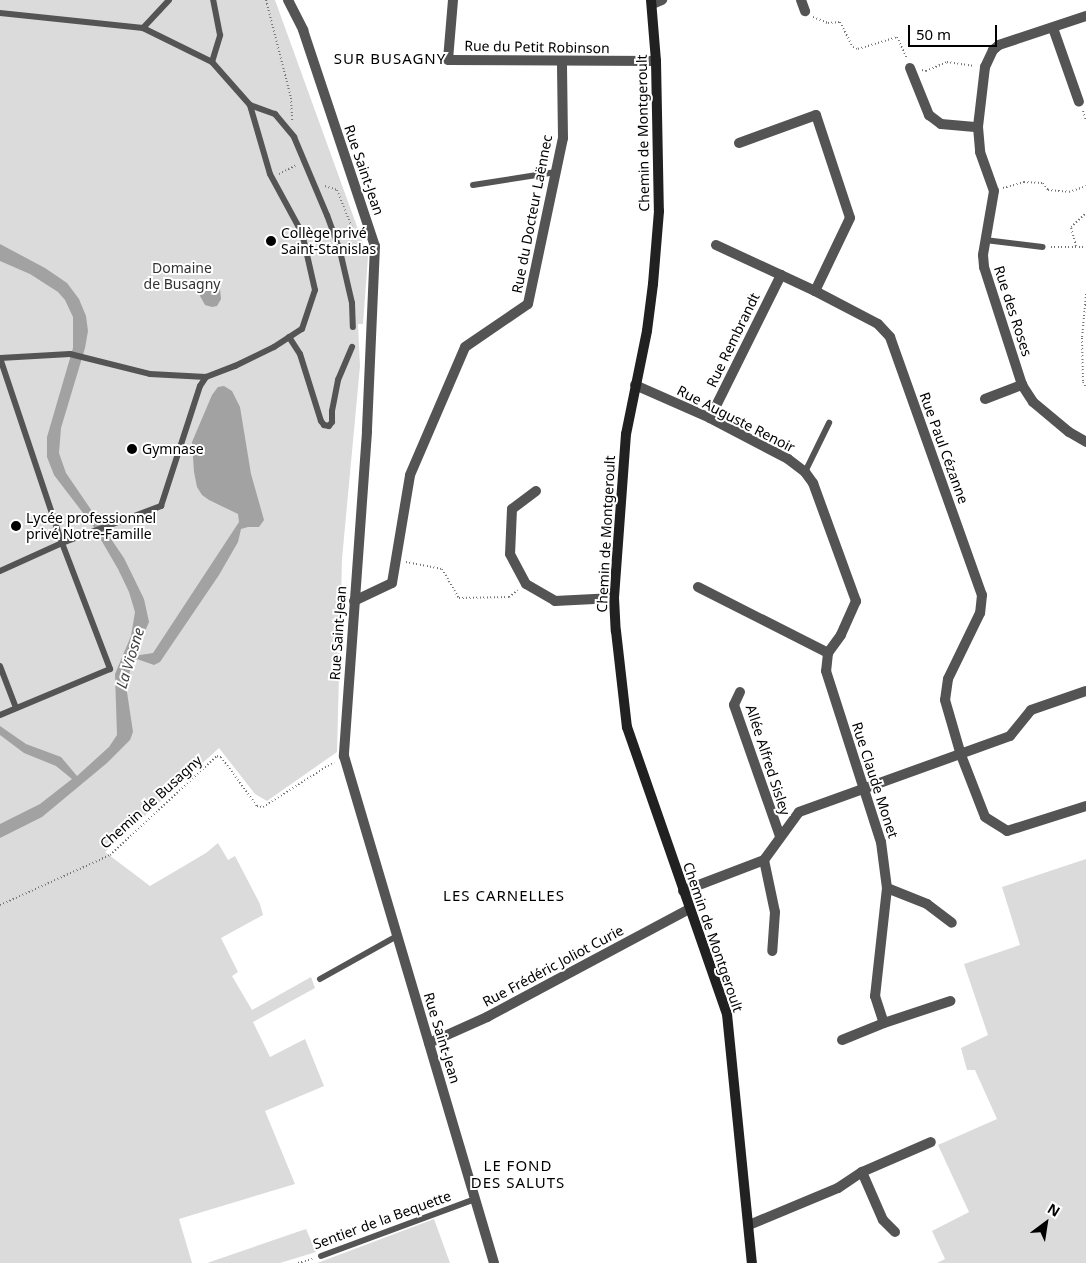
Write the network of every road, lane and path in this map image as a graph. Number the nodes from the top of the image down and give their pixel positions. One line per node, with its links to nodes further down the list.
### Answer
1 (169, 0): 11 (lane)
2 (213, 0): 14 (lane)
3 (266, 0): 21 (path)
4 (288, 0): 60 (street, Rue Saint-Jean)
5 (454, 0): 15 (street, Rue du Petit Robinson)
6 (800, 0): 8 (street)
7 (655, 1): 13 (street, Chemin de Montgeroult)
8 (805, 11): 17 (path)
9 (0, 13): 11 (lane)
10 (1086, 16): 12 (street)
11 (143, 28): 14 (lane)
12 (1053, 28): 16 (street); 18 (street)
13 (656, 61): 15 (street, Rue du Petit Robinson); 45 (street, Chemin de Montgeroult)
14 (212, 62): 19 (lane)
15 (562, 62): 24 (street, Rue du Docteur Laënnec)
16 (985, 67): 17 (path); 20 (street)
17 (910, 68): 20 (street)
18 (1079, 102)
19 (250, 104): 21 (lane); 25 (lane)
20 (978, 127): 29 (street)
21 (294, 137): 23 (lane)
22 (739, 143): 38 (street)
23 (304, 162): 25 (path); 26 (lane)
24 (556, 172): 27 (lane); 55 (street, Rue du Docteur Laënnec)
25 (272, 177): 41 (lane)
26 (313, 183): 36 (path); 40 (lane)
27 (473, 185)
28 (1086, 186): 29 (path)
29 (994, 191): 31 (street, Rue des Roses)
30 (1086, 213): 33 (path)
31 (985, 240): 34 (lane); 46 (street, Rue des Roses)
32 (716, 245): 37 (street, Rue Paul Cézanne)
33 (1076, 246): 34 (path); 35 (path)
34 (1043, 247)
35 (1086, 247)
36 (364, 263)
37 (781, 275): 38 (street, Rue Paul Cézanne); 49 (street, Rue Rembrandt)
38 (815, 291): 67 (street, Rue Paul Cézanne)
39 (1086, 294): 47 (path)
40 (353, 328)
41 (289, 337): 42 (lane); 44 (lane)
42 (352, 346)
43 (0, 358): 44 (lane); 54 (lane)
44 (206, 377): 54 (lane)
45 (635, 385): 49 (street, Rue Auguste Renoir); 59 (street, Chemin de Montgeroult)
46 (1022, 385): 48 (street); 51 (street, Rue des Roses)
47 (1086, 388)
48 (985, 399)
49 (710, 418): 52 (street, Rue Auguste Renoir)
50 (829, 423): 52 (lane)
51 (1086, 442)
52 (805, 472): 61 (street, Rue Auguste Renoir)
53 (536, 491): 57 (street)
54 (62, 543): 56 (lane); 65 (lane)
55 (396, 560): 57 (path); 60 (street, Rue du Docteur Laënnec)
56 (0, 571)
57 (526, 584): 59 (street)
58 (698, 587): 61 (street)
59 (614, 598): 74 (street, Chemin de Montgeroult)
60 (354, 601): 68 (street, Rue Saint-Jean)
61 (828, 653): 69 (street, Rue Claude Monet)
62 (0, 666): 65 (lane)
63 (1086, 691): 67 (street)
64 (740, 692): 71 (street, Allée Alfred Sisley)
65 (16, 708): 66 (lane)
66 (0, 715)
67 (961, 755): 69 (street); 70 (street, Rue Paul Cézanne)
68 (344, 756): 75 (path, Chemin de Busagny); 78 (street, Rue Saint-Jean)
69 (863, 790): 71 (street); 73 (street, Rue Claude Monet)
70 (1086, 806)
71 (780, 836): 72 (street)
72 (764, 860): 74 (street); 79 (street)
73 (887, 888): 77 (street); 82 (street, Rue Claude Monet)
74 (683, 891): 76 (street, Chemin de Montgeroult)
75 (0, 905)
76 (689, 909): 84 (street, Rue Frédéric Joliot Curie); 88 (street, Chemin de Montgeroult)
77 (952, 922)
78 (397, 936): 80 (lane); 84 (street, Rue Saint-Jean)
79 (772, 951)
80 (320, 979)
81 (950, 1001): 82 (street)
82 (884, 1023): 83 (street)
83 (842, 1040)
84 (429, 1043): 87 (street, Rue Saint-Jean)
85 (931, 1142): 86 (street)
86 (862, 1172): 88 (street); 89 (street)
87 (475, 1199): 90 (lane, Sentier de la Bequette); 92 (street, Rue Saint-Jean)
88 (749, 1225): 93 (street, Chemin de Montgeroult)
89 (895, 1232)
90 (321, 1256): 91 (path, Sentier de la Bequette)
91 (298, 1263)
92 (494, 1263)
93 (752, 1263)

